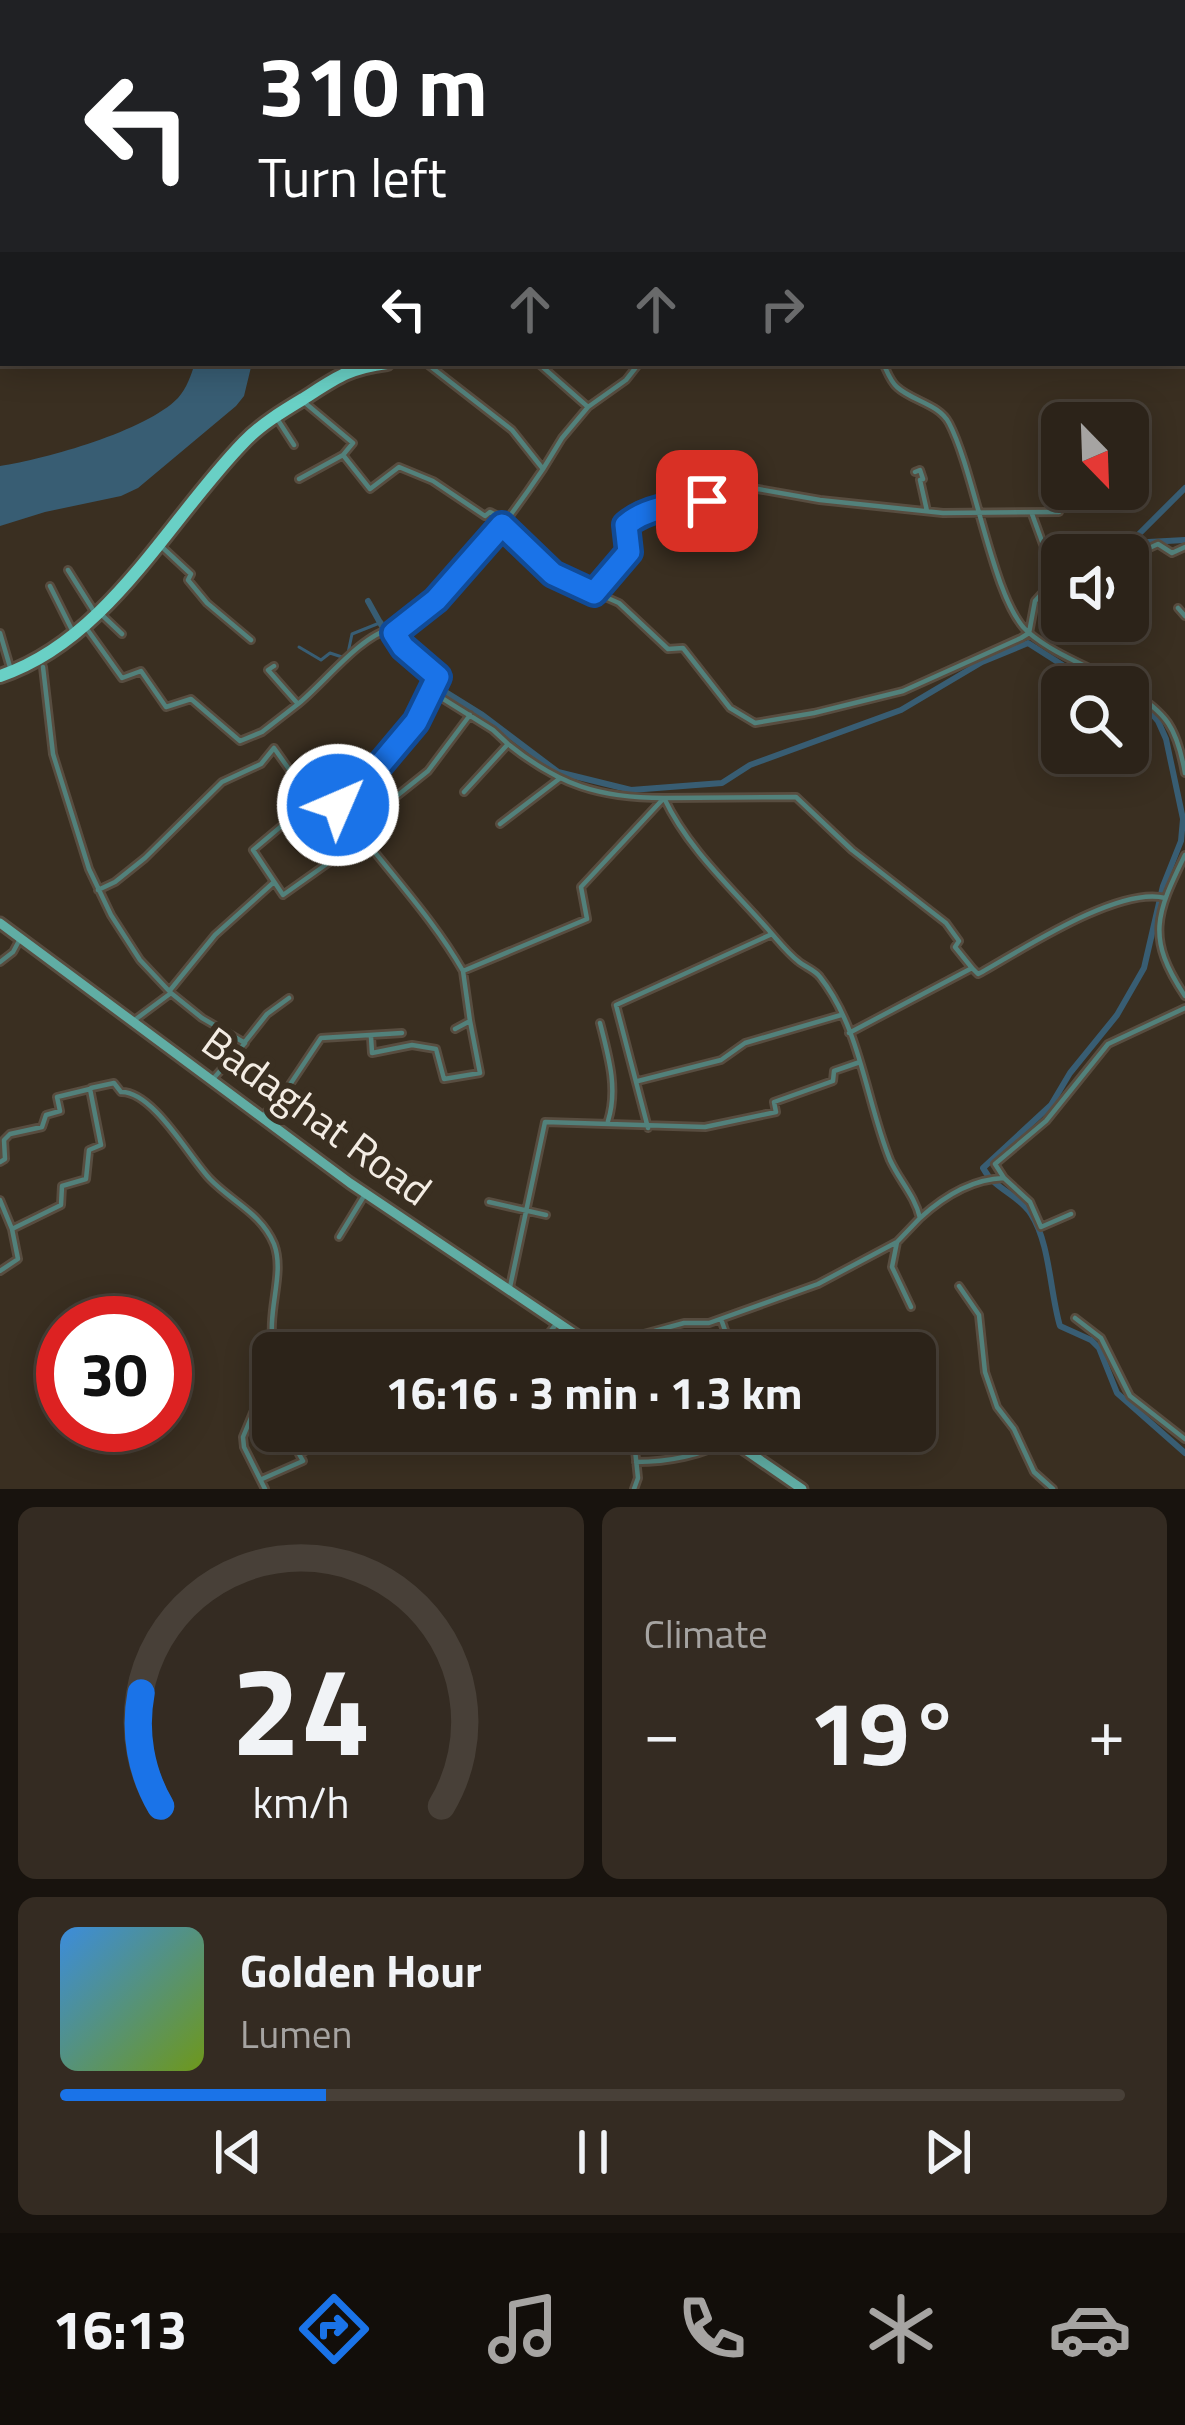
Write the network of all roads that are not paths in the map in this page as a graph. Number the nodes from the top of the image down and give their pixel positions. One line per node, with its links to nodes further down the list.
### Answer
1 (350, 366): 6 (main road)
2 (430, 366): 12 (street)
3 (541, 366): 7 (street)
4 (637, 366): 7 (street)
5 (885, 366): 16 (street)
6 (302, 399): 8 (main road); 10 (street)
7 (588, 407): 12 (street)
8 (273, 419): 9 (street); 11 (main road)
9 (294, 445)
10 (344, 455): 14 (street); 19 (street)
11 (226, 466): 22 (main road); 29 (main road)
12 (543, 469): 19 (street)
13 (915, 472): 15 (street)
14 (299, 479)
15 (927, 511): 16 (street); 26 (street)
16 (980, 512): 17 (street); 34 (street)
17 (1031, 512): 18 (street); 20 (street)
18 (1060, 512)
19 (504, 522): 26 (street); 31 (street)
20 (1041, 540)
21 (1149, 546): 23 (street)
22 (161, 547): 29 (main road); 36 (street)
23 (1185, 547)
24 (68, 569): 29 (street)
25 (50, 586): 32 (street)
26 (594, 593): 34 (street)
27 (1041, 593): 34 (street)
28 (1178, 608): 30 (street)
29 (99, 614): 32 (main road); 35 (street)
30 (1185, 616)
31 (393, 631): 41 (street); 43 (street)
32 (81, 632): 39 (main road); 40 (main road); 43 (street)
33 (0, 633): 40 (street)
34 (1029, 633): 38 (street)
35 (122, 634)
36 (251, 640)
37 (274, 665): 43 (street)
38 (1083, 666)
39 (43, 667): 40 (main road); 57 (street)
40 (4, 677)
41 (430, 689): 44 (street); 52 (street)
42 (1149, 703): 46 (street)
43 (298, 704)
44 (470, 715): 45 (street); 51 (street)
45 (508, 744): 47 (street); 48 (street)
46 (1185, 773)
47 (559, 779): 50 (street); 53 (street)
48 (464, 792)
49 (308, 796): 52 (street); 56 (street); 57 (street)
50 (664, 798): 60 (street); 63 (street); 64 (street)
51 (393, 800)
52 (338, 805): 54 (street)
53 (500, 824)
54 (362, 838): 56 (street); 64 (street)
55 (1185, 855): 58 (street)
56 (274, 882): 65 (street)
57 (98, 890): 65 (street)
58 (1165, 898): 63 (street); 66 (street)
59 (0, 923): 61 (main road, Badaghat Road)
60 (772, 934): 69 (street); 80 (street)
61 (20, 939): 62 (street); 71 (main road, Badaghat Road)
62 (0, 962)
63 (972, 968): 75 (street)
64 (463, 971): 70 (street)
65 (170, 992): 71 (street); 77 (street)
66 (1185, 995)
67 (289, 998): 77 (street)
68 (1185, 1008): 86 (street)
69 (842, 1015): 75 (street); 80 (street)
70 (470, 1021): 73 (street); 76 (street)
71 (132, 1022): 79 (main road, Badaghat Road)
72 (600, 1024): 83 (street)
73 (455, 1029)
74 (402, 1033): 76 (street)
75 (849, 1033): 78 (street)
76 (371, 1037): 82 (street)
77 (244, 1043): 79 (street)
78 (860, 1062): 84 (street); 93 (street)
79 (211, 1081): 82 (main road, Badaghat Road)
80 (636, 1081): 84 (street)
81 (90, 1089): 85 (street); 94 (street); 104 (street)
82 (261, 1118): 87 (main road, Badaghat Road)
83 (608, 1123): 84 (street); 90 (street)
84 (648, 1128)
85 (0, 1162)
86 (1004, 1178): 91 (street); 93 (street)
87 (365, 1194): 95 (street); 99 (main road, Badaghat Road)
88 (0, 1200): 94 (street)
89 (490, 1202): 90 (street)
90 (526, 1210): 92 (street); 99 (street)
91 (1071, 1214)
92 (547, 1215)
93 (920, 1218): 96 (street)
94 (12, 1229): 97 (street)
95 (339, 1237)
96 (897, 1242): 100 (street); 101 (street)
97 (0, 1271)
98 (959, 1286): 122 (street)
99 (508, 1293): 103 (main road, Badaghat Road)
100 (911, 1307)
101 (721, 1317): 107 (street); 108 (street)
102 (1075, 1318): 110 (street)
103 (557, 1323): 105 (street); 106 (main road, Badaghat Road)
104 (269, 1332)
105 (550, 1332)
106 (571, 1332)
107 (651, 1332)
108 (726, 1332)
109 (252, 1415): 118 (street)
110 (1185, 1439)
111 (303, 1452): 118 (street)
112 (635, 1452): 117 (street)
113 (701, 1452): 117 (street)
114 (749, 1452): 116 (main road)
115 (756, 1452): 116 (street)
116 (755, 1456): 121 (main road)
117 (636, 1462): 120 (street)
118 (261, 1479): 119 (street)
119 (265, 1489)
120 (634, 1489)
121 (802, 1489)
122 (1053, 1489)

